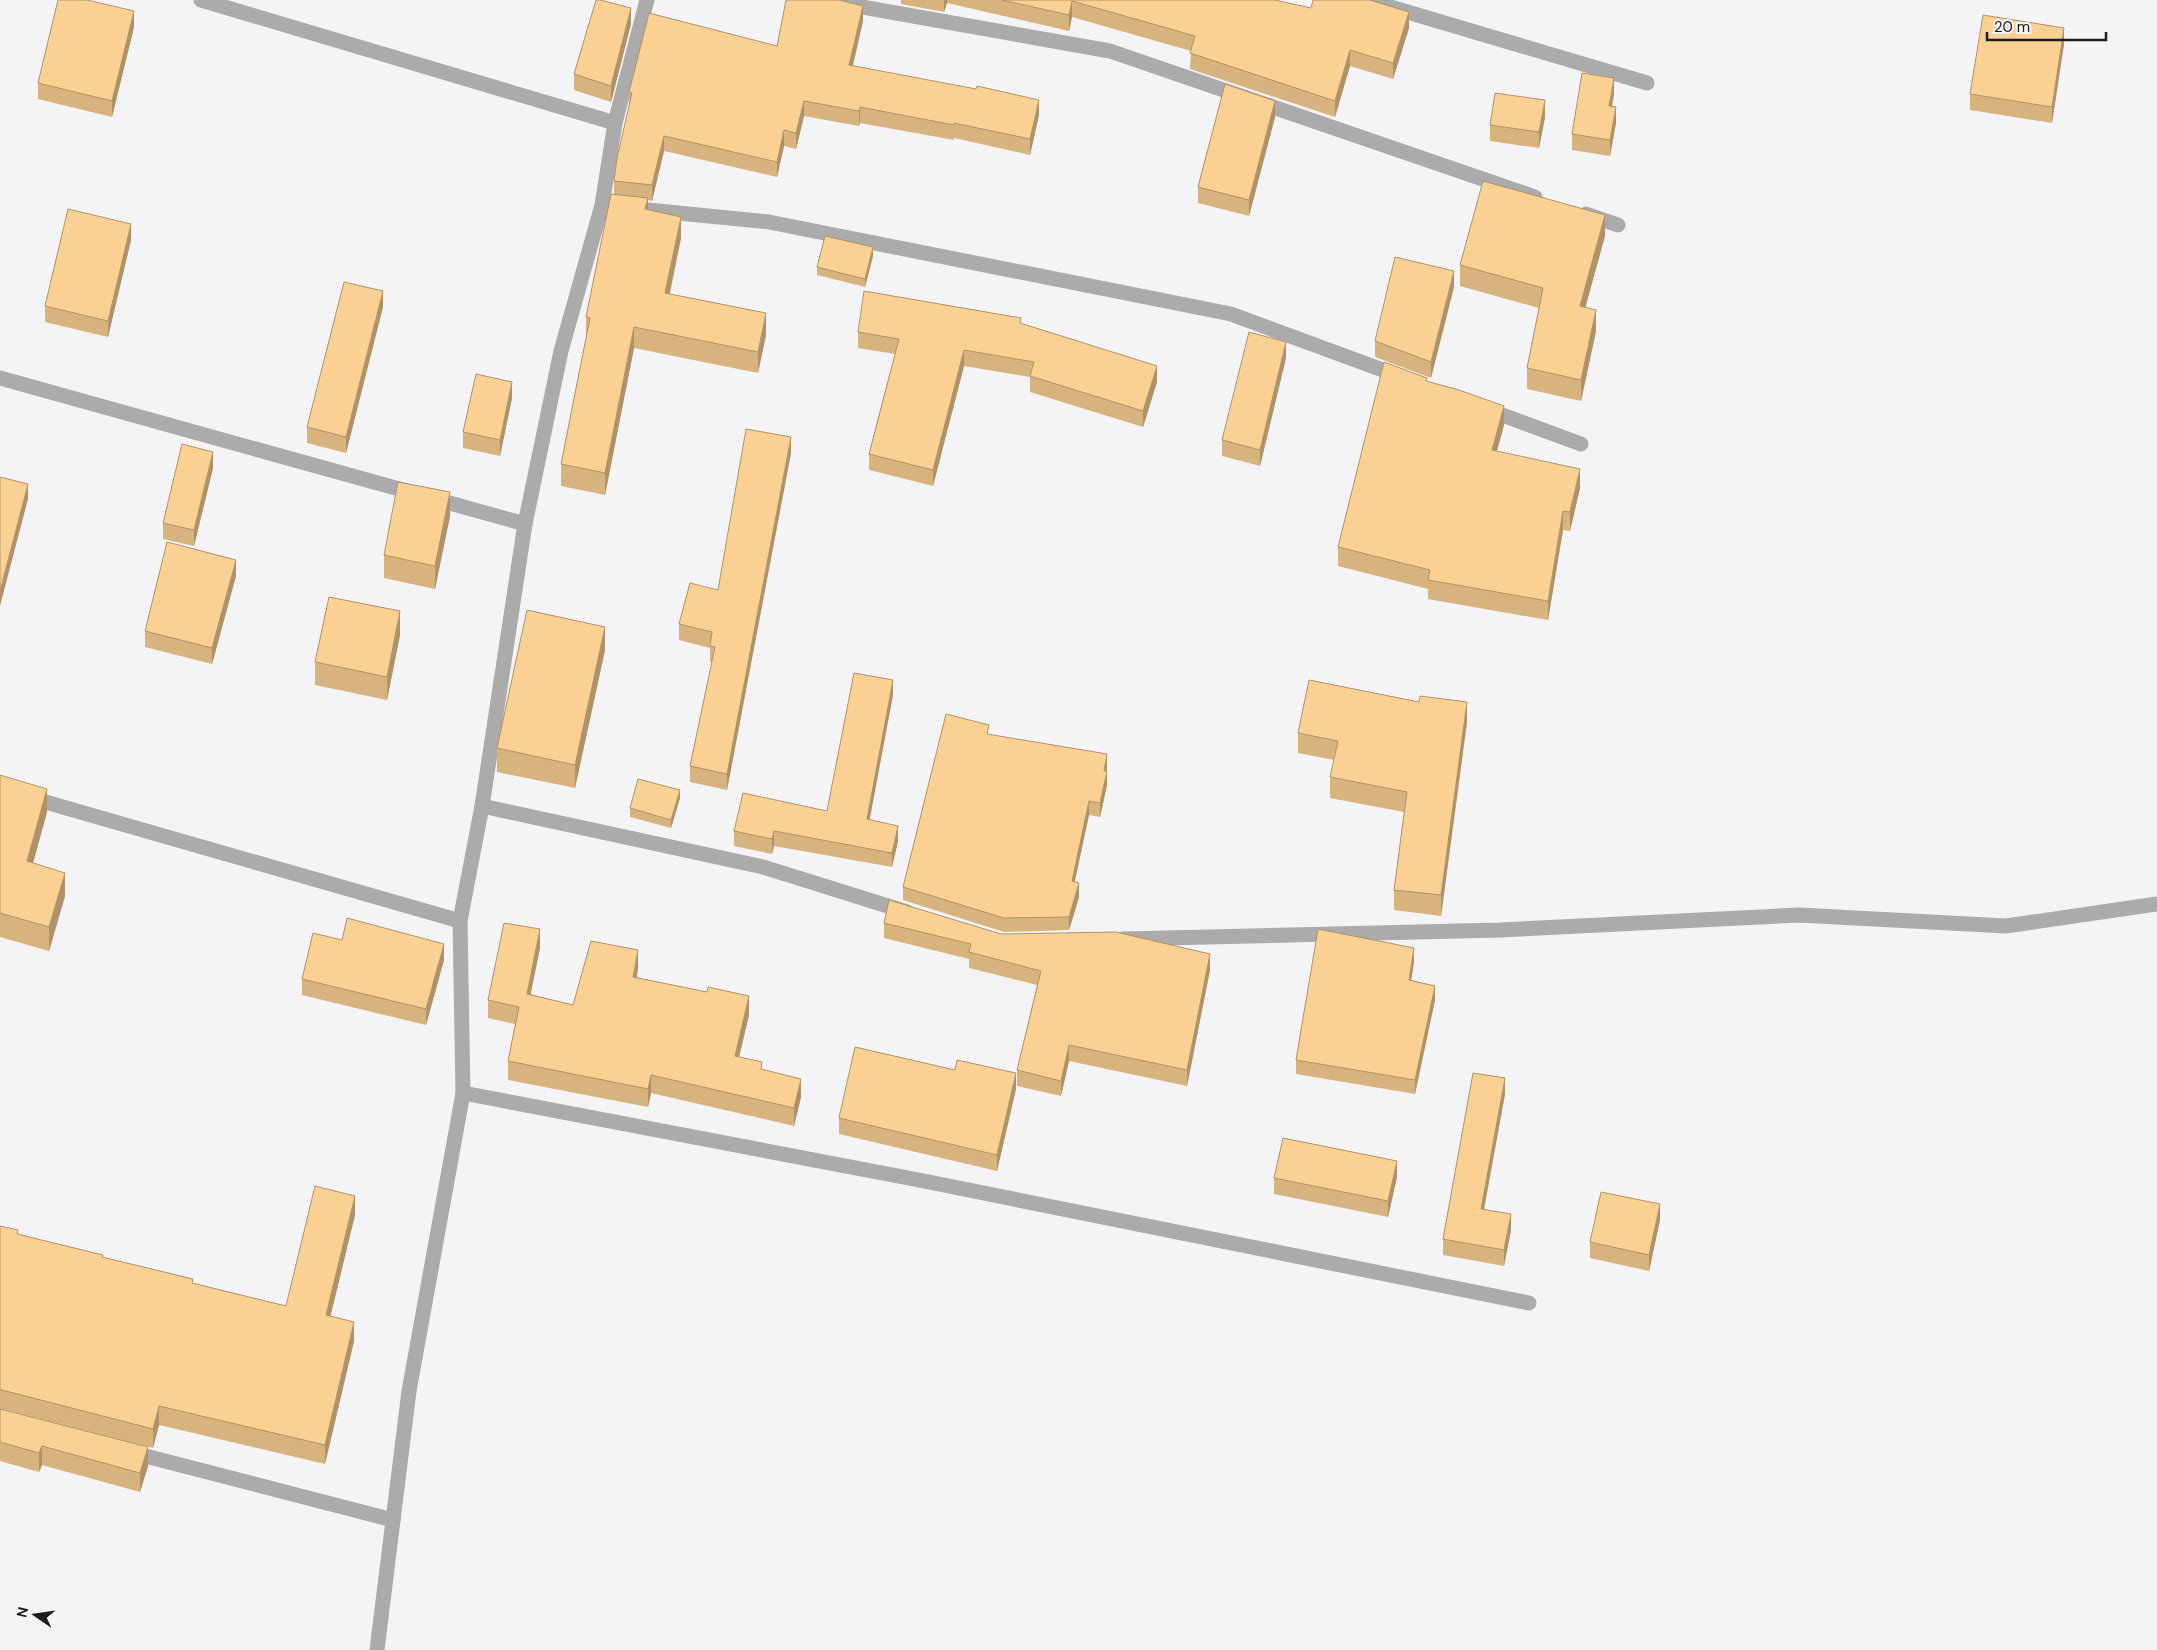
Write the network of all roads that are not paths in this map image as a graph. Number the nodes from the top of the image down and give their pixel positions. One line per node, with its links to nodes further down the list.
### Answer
1 (201, 0): 6 (street)
2 (647, 0): 6 (street)
3 (823, 0): 7 (street)
4 (1367, 0): 5 (street)
5 (1647, 83)
6 (615, 123): 8 (street)
7 (1552, 202)
8 (602, 205): 12 (street); 15 (street)
9 (1571, 209): 10 (street)
10 (1618, 225)
11 (0, 378): 15 (street)
12 (1415, 382)
13 (1470, 403): 14 (street)
14 (1581, 444)
15 (526, 524): 17 (street)
16 (0, 789): 20 (street)
17 (482, 806): 19 (street); 20 (street)
18 (2157, 904): 21 (street)
19 (920, 916)
20 (460, 921): 22 (street)
21 (1109, 939)
22 (462, 1093): 23 (street); 25 (street)
23 (1529, 1303)
24 (115, 1448): 25 (street)
25 (393, 1520): 26 (street)
26 (377, 1650)

